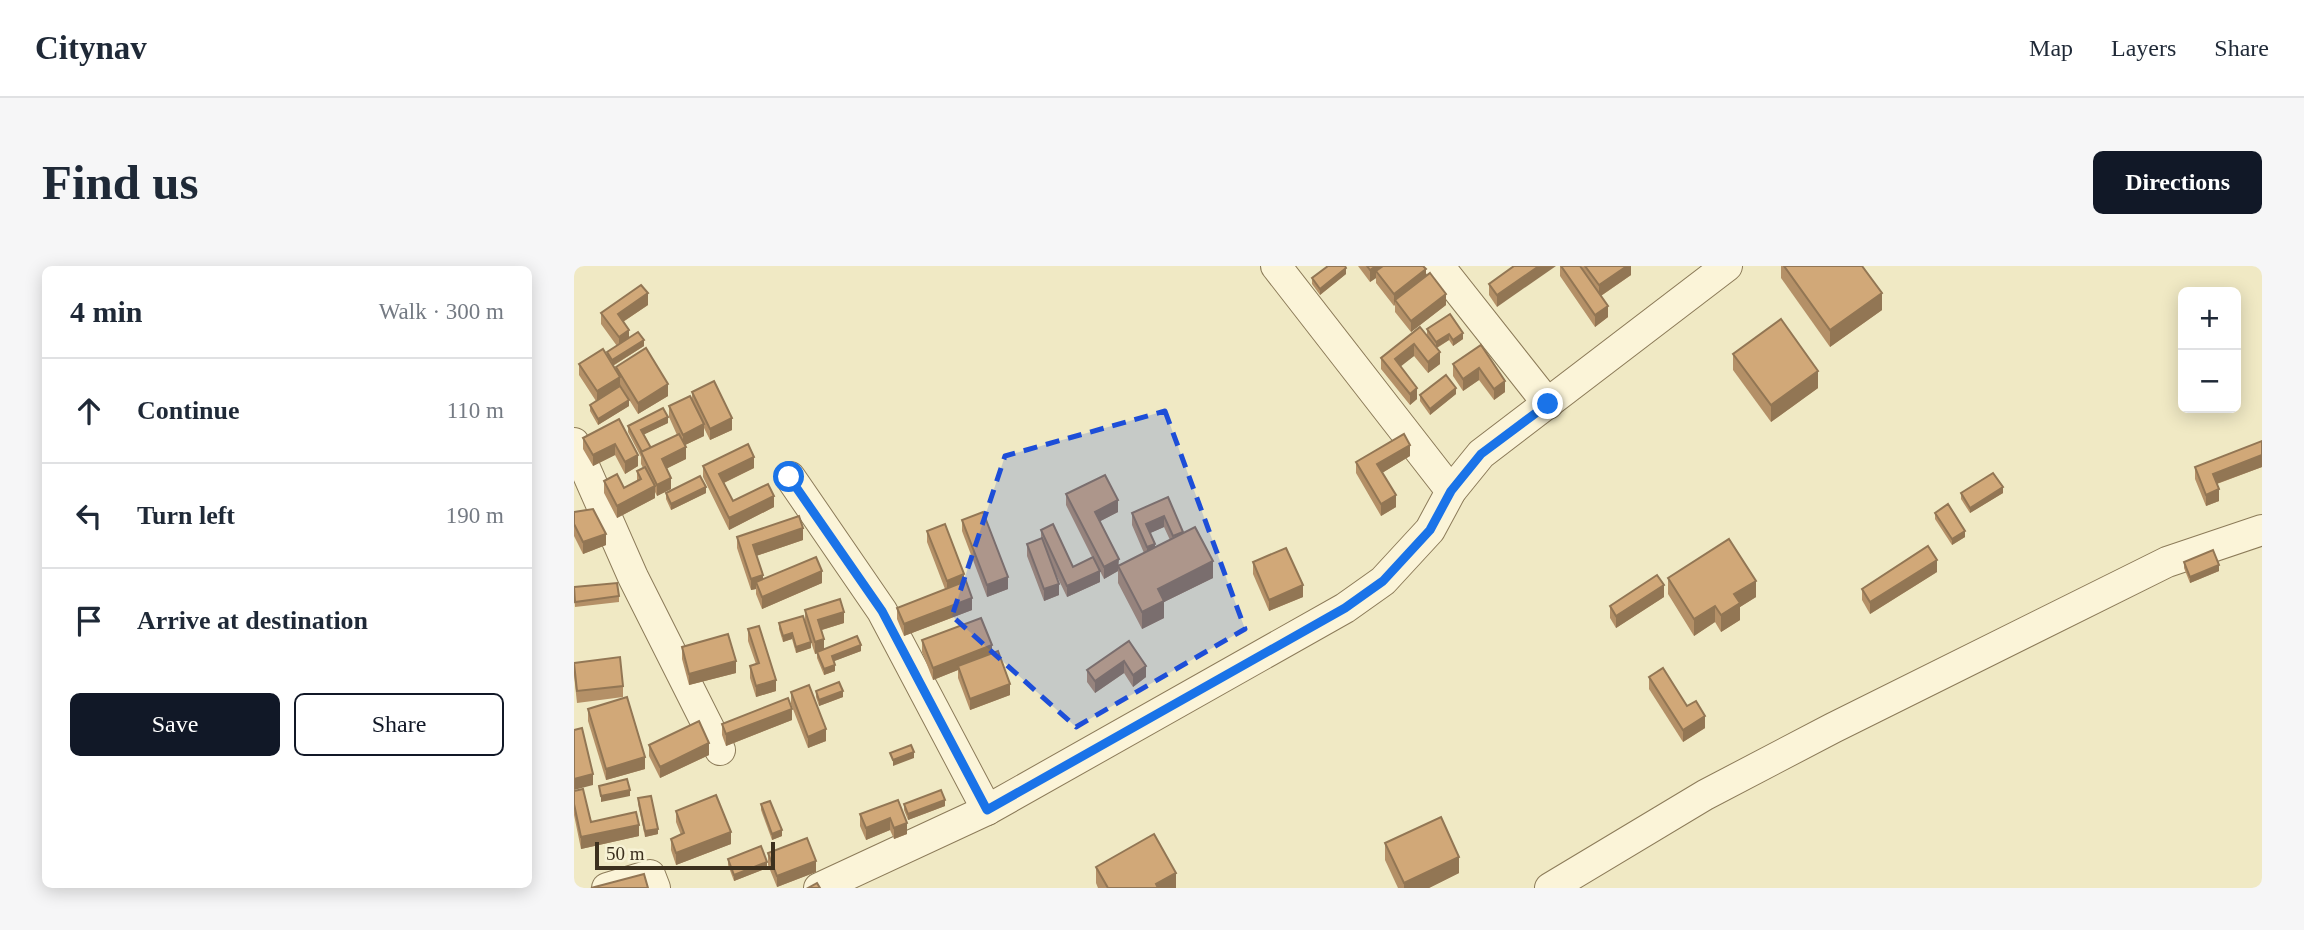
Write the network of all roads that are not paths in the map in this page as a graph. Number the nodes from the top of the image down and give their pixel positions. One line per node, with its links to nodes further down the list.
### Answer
1 (1276, 266): 7 (street)
2 (1439, 266): 4 (street)
3 (1727, 266): 4 (street)
4 (1548, 404): 7 (street)
5 (574, 443): 9 (street)
6 (789, 477): 10 (street)
7 (1451, 491): 10 (street)
8 (2262, 530): 14 (street)
9 (720, 750)
10 (987, 810): 11 (street)
11 (829, 886)
12 (607, 888): 13 (street)
13 (655, 888)
14 (1550, 888)

